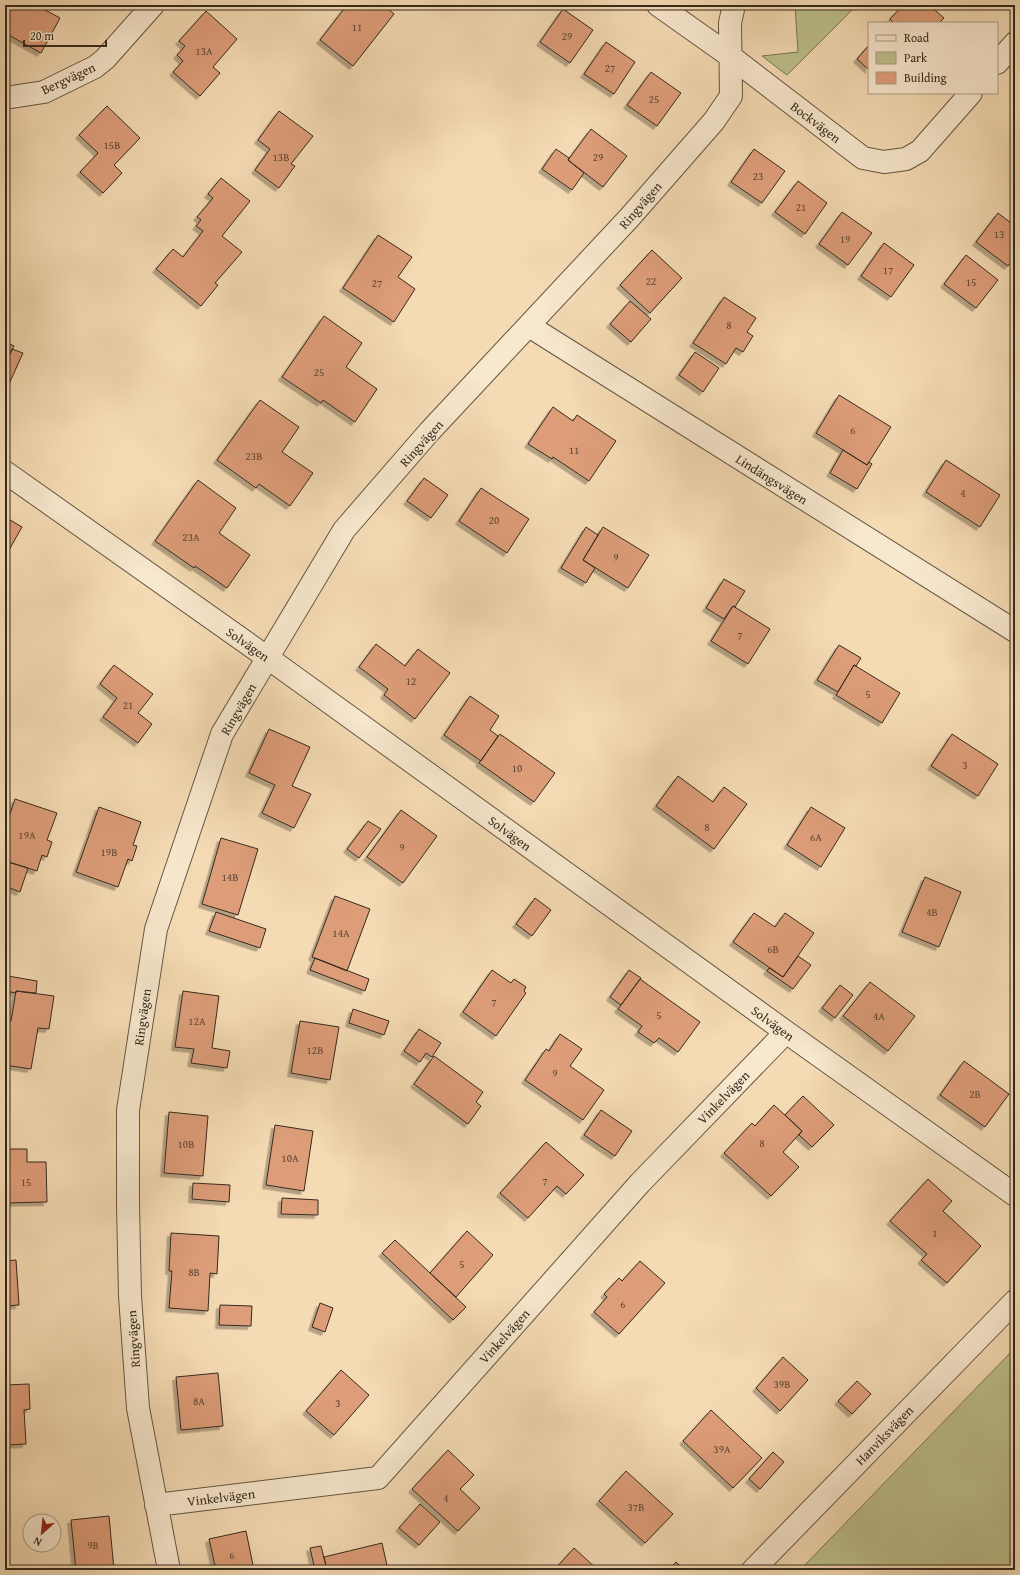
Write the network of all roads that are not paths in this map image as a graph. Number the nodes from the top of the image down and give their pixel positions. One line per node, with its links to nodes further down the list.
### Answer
1 (153, 5): 8 (street, Bergvägen)
2 (658, 5): 5 (street, Bockvägen)
3 (734, 5): 5 (street, Ringvägen)
4 (1015, 43): 6 (street)
5 (730, 56): 7 (street, Bockvägen); 9 (street, Ringvägen)
6 (998, 63)
7 (970, 94)
8 (5, 98)
9 (529, 326): 11 (street, Lindängsvägen); 12 (street, Ringvägen)
10 (5, 472): 12 (street, Solvägen)
11 (1015, 631)
12 (268, 658): 13 (street, Solvägen); 16 (street, Ringvägen)
13 (786, 1032): 14 (street, Solvägen); 16 (street, Vinkelvägen)
14 (1015, 1195)
15 (1015, 1301): 18 (street, Hanviksvägen)
16 (156, 1505): 17 (street, Ringvägen)
17 (169, 1570)
18 (754, 1570)

